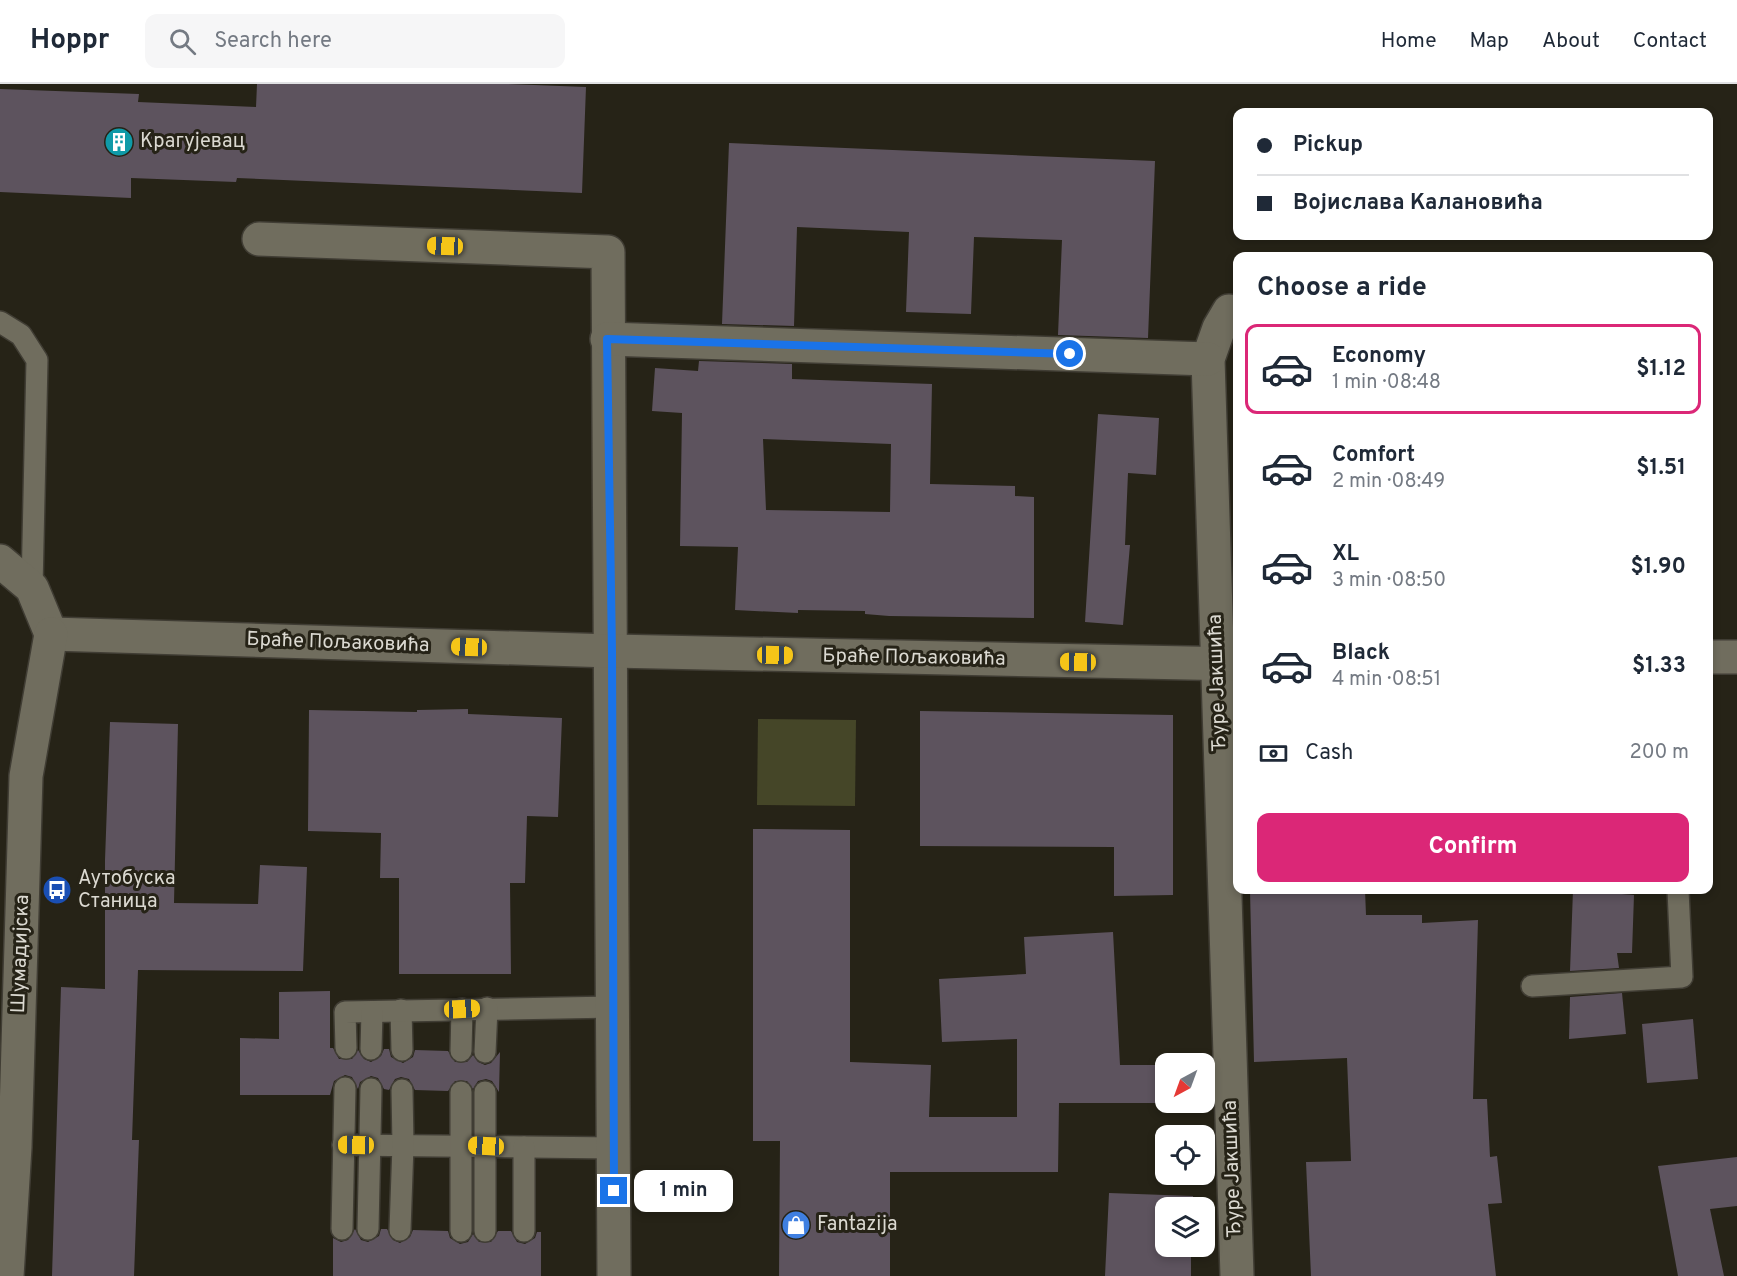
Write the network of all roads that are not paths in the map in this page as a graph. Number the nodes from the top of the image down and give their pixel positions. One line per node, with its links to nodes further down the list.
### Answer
1 (259, 239): 4 (street)
2 (1229, 311): 5 (street, Ђуре Јакшића)
3 (0, 322): 7 (lane)
4 (607, 339): 5 (street); 9 (street)
5 (1208, 359): 12 (street, Ђуре Јакшића)
6 (0, 561): 7 (street)
7 (32, 588): 8 (street)
8 (51, 634): 9 (street, Браће Пољаковића); 37 (street, Шумадијска)
9 (612, 651): 12 (street, Браће Пољаковића); 15 (street)
10 (1713, 657): 11 (street)
11 (1737, 657)
12 (1227, 664): 46 (street, Ђуре Јакшића)
13 (1678, 894): 14 (lane)
14 (1532, 986)
15 (614, 1006): 16 (lane); 36 (street)
16 (487, 1008): 17 (lane); 24 (lane)
17 (462, 1009): 18 (lane); 23 (lane)
18 (401, 1010): 19 (lane); 22 (lane)
19 (372, 1012): 20 (lane); 21 (lane)
20 (346, 1048)
21 (371, 1048)
22 (402, 1050)
23 (461, 1051)
24 (485, 1052)
25 (345, 1088): 30 (lane)
26 (371, 1089): 32 (lane)
27 (402, 1090): 33 (lane)
28 (461, 1092): 31 (lane)
29 (485, 1092): 34 (lane)
30 (343, 1144): 32 (lane); 38 (lane)
31 (462, 1144): 33 (lane); 34 (lane); 41 (lane)
32 (370, 1145): 33 (lane); 39 (lane)
33 (403, 1145): 40 (lane)
34 (486, 1146): 35 (lane); 42 (lane)
35 (524, 1146): 36 (lane); 43 (lane)
36 (614, 1148): 45 (street)
37 (8, 1157): 44 (street, Шумадијска)
38 (342, 1229)
39 (368, 1229)
40 (400, 1230)
41 (461, 1231)
42 (485, 1231)
43 (524, 1231)
44 (7, 1276)
45 (614, 1276)
46 (1237, 1276)

